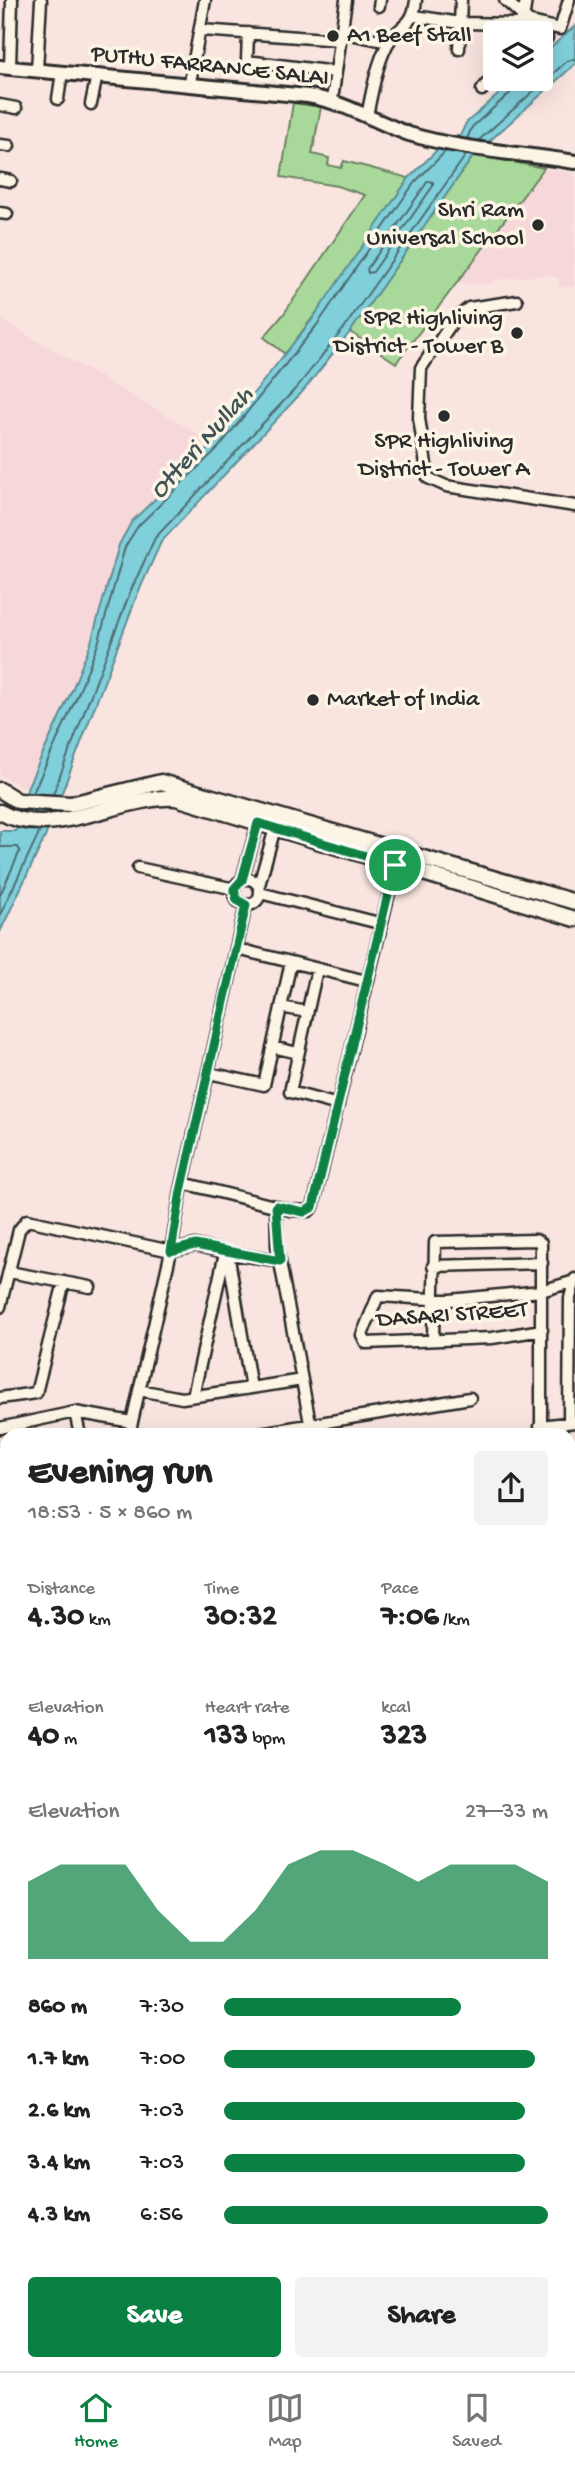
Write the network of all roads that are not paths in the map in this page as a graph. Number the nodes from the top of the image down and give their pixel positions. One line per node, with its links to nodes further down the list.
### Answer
1 (12, 0): 21 (street)
2 (41, 0): 22 (street)
3 (205, 0): 16 (street)
4 (346, 0): 18 (street)
5 (416, 0): 10 (street)
6 (461, 0): 13 (street)
7 (505, 0): 11 (street)
8 (526, 0): 12 (street)
9 (569, 0): 15 (street)
10 (415, 16): 13 (street); 19 (street)
11 (516, 21)
12 (520, 21)
13 (460, 23): 14 (street); 20 (street)
14 (483, 24)
15 (553, 28)
16 (201, 30): 17 (street); 26 (street)
17 (248, 33): 18 (street); 24 (street)
18 (340, 36): 19 (street); 24 (street)
19 (389, 41): 32 (street)
20 (459, 49)
21 (5, 67): 22 (street, PUTHU FARRANCE SALAI)
22 (37, 70): 23 (street, PUTHU FARRANCE SALAI)
23 (62, 72): 25 (street, PUTHU FARRANCE SALAI); 27 (street)
24 (335, 72): 28 (street)
25 (97, 75): 26 (street, PUTHU FARRANCE SALAI); 29 (street)
26 (190, 82): 28 (street, PUTHU FARRANCE SALAI)
27 (58, 99)
28 (332, 100): 32 (street, PUTHU FARRANCE SALAI)
29 (91, 104)
30 (0, 105): 31 (street)
31 (16, 107)
32 (367, 116): 33 (street, PUTHU FARRANCE SALAI)
33 (575, 162)
34 (517, 301): 35 (street)
35 (575, 506)
36 (0, 790): 38 (main road)
37 (0, 812): 38 (main road)
38 (71, 812): 39 (main road); 41 (main road)
39 (258, 823): 40 (main road); 43 (street)
40 (275, 828): 41 (main road); 45 (street)
41 (397, 858): 46 (main road); 48 (main road); 49 (street)
42 (138, 868): 44 (street)
43 (242, 880): 44 (street); 45 (street)
44 (234, 889): 47 (street)
45 (260, 889): 47 (street); 49 (street)
46 (575, 902)
47 (246, 905): 50 (street)
48 (575, 919)
49 (379, 923): 53 (street)
50 (237, 949): 51 (street); 58 (street)
51 (291, 962): 52 (street); 54 (street)
52 (317, 969): 53 (street); 55 (street)
53 (366, 981): 59 (street)
54 (281, 1007): 55 (street); 56 (street)
55 (307, 1012): 57 (street)
56 (272, 1048): 57 (street); 58 (street)
57 (298, 1053): 59 (street)
58 (209, 1073): 60 (street)
59 (338, 1105): 61 (street)
60 (183, 1183): 61 (street); 62 (street)
61 (276, 1206): 64 (street)
62 (171, 1251): 63 (street); 67 (street); 78 (street)
63 (227, 1253): 64 (street); 77 (street); 79 (street)
64 (280, 1261): 76 (street)
65 (542, 1263): 66 (street); 66 (street); 71 (street)
66 (433, 1266): 72 (street)
67 (9, 1272): 69 (street); 73 (street)
68 (574, 1280): 71 (street); 84 (street)
69 (64, 1282): 70 (street); 80 (street)
70 (90, 1287)
71 (541, 1291): 72 (street); 74 (street)
72 (432, 1301): 75 (street); 75 (street, DASARI STREET)
73 (0, 1307)
74 (542, 1330): 75 (street, DASARI STREET); 90 (street)
75 (433, 1339)
76 (302, 1380): 77 (street); 85 (street)
77 (251, 1388): 79 (street)
78 (139, 1390): 79 (street); 83 (street)
79 (193, 1396)
80 (0, 1398)
81 (470, 1398): 85 (street)
82 (75, 1412): 83 (street); 86 (street); 87 (street)
83 (132, 1422): 88 (street)
84 (572, 1422): 91 (street)
85 (310, 1423): 89 (street)
86 (0, 1428)
87 (78, 1428)
88 (130, 1428)
89 (284, 1428)
90 (541, 1428)
91 (551, 1428)

